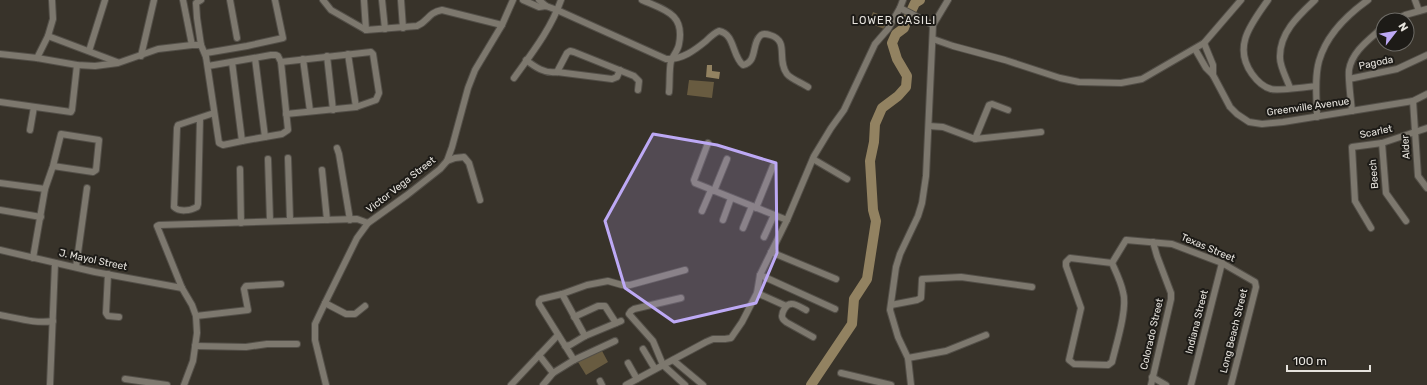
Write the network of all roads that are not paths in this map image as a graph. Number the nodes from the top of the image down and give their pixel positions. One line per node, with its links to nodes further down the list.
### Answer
1 (52, 0): 36 (street)
2 (105, 0): 43 (street)
3 (154, 0): 47 (street)
4 (182, 0): 40 (street)
5 (201, 0): 41 (street)
6 (230, 0): 37 (street)
7 (275, 0): 53 (street)
8 (323, 0): 33 (street)
9 (364, 0): 33 (street)
10 (382, 0): 34 (street)
11 (401, 0): 32 (street)
12 (513, 0): 30 (street, Victor Vega Street)
13 (523, 0): 24 (street)
14 (539, 0): 24 (street)
15 (561, 0): 27 (street)
16 (642, 0): 52 (street)
17 (902, 0): 25 (street)
18 (948, 0): 31 (street)
19 (1241, 0): 39 (street)
20 (1268, 0): 66 (street)
21 (1315, 0): 66 (street)
22 (1368, 0): 65 (street)
23 (1415, 0): 28 (street)
24 (546, 6): 27 (street)
25 (903, 9): 31 (street); 96 (street)
26 (1427, 9): 28 (street)
27 (558, 10): 52 (street); 54 (street)
28 (1419, 11): 29 (street)
29 (1415, 12)
30 (502, 25): 32 (street); 97 (street, Victor Vega Street)
31 (933, 26): 38 (street)
32 (403, 28): 34 (street)
33 (366, 30): 34 (street)
34 (385, 30)
35 (1375, 34): 63 (street)
36 (48, 36): 43 (street); 49 (street)
37 (237, 38)
38 (933, 39): 42 (street); 82 (street)
39 (1204, 43): 42 (street); 61 (street, Greenville Avenue)
40 (192, 45): 41 (street); 47 (street)
41 (201, 45): 53 (street)
42 (1195, 49): 61 (street, Greenville Avenue)
43 (89, 52): 57 (street)
44 (0, 54): 49 (street)
45 (348, 54): 48 (street); 73 (street); 73 (street)
46 (1427, 55): 63 (street, Pagoda)
47 (141, 56): 57 (street)
48 (327, 56): 51 (street); 74 (street)
49 (38, 58): 58 (street)
50 (255, 58): 55 (street); 56 (street); 87 (street)
51 (304, 59): 56 (street); 76 (street)
52 (672, 59): 64 (street); 68 (street)
53 (207, 60): 55 (street); 78 (street)
54 (526, 60): 60 (street); 62 (street)
55 (232, 62): 89 (street)
56 (281, 62): 79 (street)
57 (118, 63): 58 (street)
58 (77, 65): 72 (street)
59 (620, 70): 60 (street); 60 (street); 67 (street)
60 (557, 72)
61 (1213, 75): 80 (street, Greenville Avenue)
62 (514, 78)
63 (1350, 79): 77 (street)
64 (808, 86)
65 (1316, 86): 66 (street); 80 (street)
66 (1290, 88)
67 (638, 90)
68 (669, 92)
69 (1427, 94): 70 (street, Greenville Avenue)
70 (1414, 101): 77 (street, Greenville Avenue); 86 (street, Alder)
71 (0, 102): 72 (street)
72 (34, 107): 84 (street)
73 (356, 107): 74 (street)
74 (333, 110): 76 (street)
75 (1008, 110): 88 (street)
76 (310, 111): 79 (street)
77 (1352, 111): 80 (street, Greenville Avenue)
78 (214, 113): 81 (street); 89 (street)
79 (286, 114): 87 (street)
80 (1317, 116)
81 (200, 118): 81 (street)
82 (929, 126): 88 (street); 147 (street)
83 (1427, 128): 86 (street, Scarlet)
84 (30, 130)
85 (1041, 132): 88 (street)
86 (1415, 133): 91 (street, Scarlet); 105 (street, Alder)
87 (265, 137): 89 (street)
88 (975, 139)
89 (242, 141)
90 (708, 143): 107 (street)
91 (1382, 143): 120 (street, Beech); 125 (street, Scarlet)
92 (337, 148): 117 (street)
93 (288, 158): 115 (street)
94 (268, 159): 121 (street)
95 (727, 159): 107 (street)
96 (813, 159): 102 (street); 119 (street)
97 (447, 161): 109 (street); 123 (street, Victor Vega Street)
98 (53, 166): 98 (street); 106 (street)
99 (773, 166): 110 (street)
100 (240, 169): 122 (street)
101 (322, 170): 116 (street)
102 (847, 179)
103 (0, 183): 106 (street)
104 (87, 188): 134 (street)
105 (1427, 188)
106 (45, 190): 114 (street)
107 (713, 190): 108 (street); 112 (street)
108 (731, 198): 110 (street); 118 (street)
109 (480, 200)
110 (754, 207): 113 (street); 124 (street)
111 (0, 210): 114 (street)
112 (702, 212)
113 (774, 215): 119 (street); 126 (street)
114 (41, 217): 130 (street)
115 (290, 220): 116 (street); 121 (street)
116 (327, 220): 117 (street)
117 (350, 220): 123 (street)
118 (723, 220)
119 (786, 220): 129 (street)
120 (1406, 220)
121 (270, 221): 122 (street)
122 (242, 223): 142 (street)
123 (368, 224): 146 (street, Victor Vega Street)
124 (743, 228)
125 (1371, 228)
126 (764, 238)
127 (1153, 242): 132 (street, Texas Street); 133 (street, Texas Street); 175 (street, Colorado Street)
128 (0, 250): 130 (street, J. Mayol Street)
129 (770, 252): 137 (street); 138 (street)
130 (33, 258): 131 (street, J. Mayol Street)
131 (55, 263): 134 (street, J. Mayol Street); 156 (street)
132 (1112, 263): 132 (street)
133 (1222, 263): 139 (street, Texas Street); 191 (street, Indiana Street)
134 (76, 268): 136 (street, J. Mayol Street)
135 (685, 270): 144 (street)
136 (108, 274): 142 (street, J. Mayol Street); 154 (street)
137 (760, 275): 143 (street); 150 (street)
138 (836, 279)
139 (1256, 282): 192 (street, Long Beach Street)
140 (281, 284): 153 (street)
141 (1032, 286): 147 (street)
142 (182, 288): 153 (street)
143 (757, 293): 149 (street); 169 (street)
144 (562, 294): 155 (street); 157 (street)
145 (681, 298): 171 (street)
146 (325, 303): 148 (street); 181 (street, Victor Vega Street)
147 (891, 305): 167 (street)
148 (365, 306)
149 (786, 306): 151 (street); 160 (street)
150 (835, 309)
151 (806, 310)
152 (0, 315): 156 (street)
153 (196, 316): 163 (street)
154 (119, 317)
155 (574, 317): 159 (street); 159 (street)
156 (54, 321): 178 (street)
157 (558, 335): 164 (street); 166 (street)
158 (986, 335): 167 (street)
159 (584, 336): 164 (street)
160 (813, 337)
161 (615, 341): 168 (street)
162 (297, 344): 163 (street)
163 (195, 346): 180 (street)
164 (565, 346): 168 (street)
165 (643, 349): 172 (street)
166 (539, 356): 173 (street); 182 (street)
167 (908, 358): 188 (street)
168 (574, 360): 173 (street)
169 (673, 360): 171 (street); 186 (street)
170 (628, 363): 177 (street)
171 (663, 365): 172 (street); 185 (street)
172 (655, 369): 177 (street)
173 (553, 373): 183 (street)
174 (841, 373): 187 (street)
175 (1152, 377): 189 (street, Colorado Street); 190 (street)
176 (125, 379): 179 (street)
177 (637, 379): 184 (street)
178 (50, 385)
179 (167, 385)
180 (184, 385)
181 (326, 385)
182 (511, 385)
183 (543, 385)
184 (626, 385)
185 (685, 385)
186 (703, 385)
187 (892, 385)
188 (911, 385)
189 (1151, 385)
190 (1166, 385)
191 (1191, 385)
192 (1231, 385)

